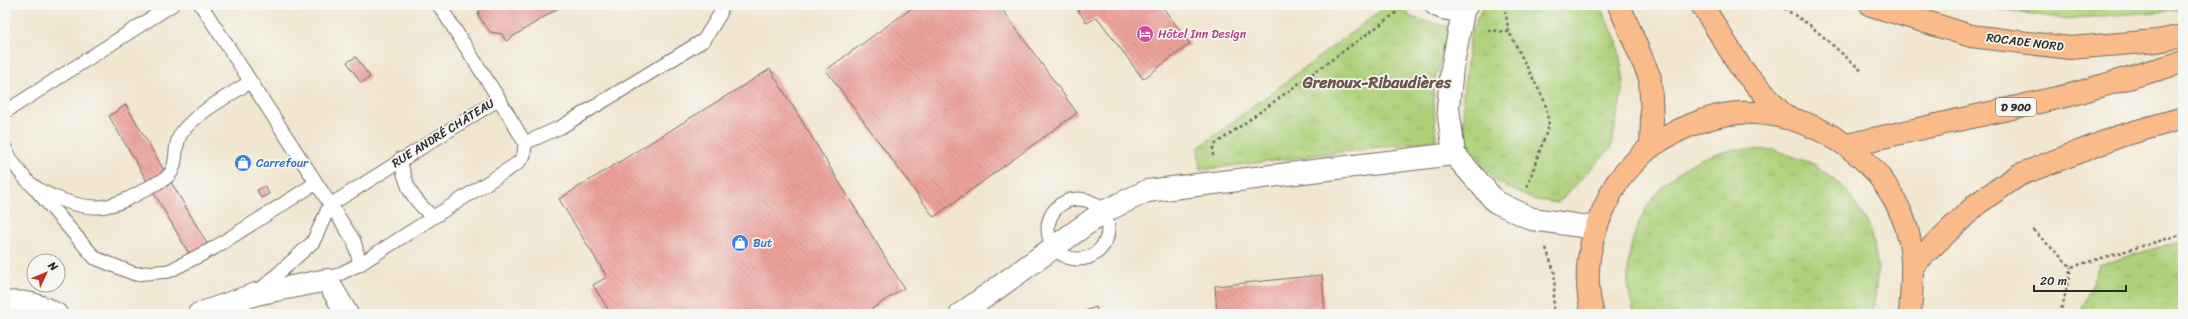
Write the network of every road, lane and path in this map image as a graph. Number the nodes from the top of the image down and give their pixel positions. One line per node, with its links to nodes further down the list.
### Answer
1 (172, 5): 18 (lane)
2 (201, 5): 16 (lane)
3 (439, 5): 17 (lane)
4 (722, 5): 21 (lane)
5 (1407, 5): 27 (path)
6 (1436, 5): 12 (street)
7 (1504, 5): 30 (path)
8 (1619, 5): 23 (main road)
9 (1702, 5): 19 (main road)
10 (1779, 5): 15 (path)
11 (1871, 5): 13 (main road, ROCADE NORD)
12 (1466, 6): 25 (street)
13 (2183, 36)
14 (2183, 62): 22 (main road, D 900)
15 (1863, 72)
16 (250, 82): 28 (lane); 29 (lane)
17 (499, 99): 21 (lane, RUE ANDRÉ CHÂTEAU); 26 (lane, RUE ANDRÉ CHÂTEAU)
18 (5, 112)
19 (1785, 117): 22 (main road); 23 (main road)
20 (2183, 118): 40 (main road)
21 (525, 143): 33 (lane)
22 (1847, 145): 40 (main road)
23 (1651, 147): 35 (main road)
24 (5, 148): 29 (lane)
25 (1454, 154): 27 (street); 34 (street)
26 (400, 159): 31 (lane, RUE ANDRÉ CHÂTEAU); 33 (lane)
27 (1211, 182): 32 (street)
28 (316, 183): 29 (lane); 31 (lane)
29 (32, 185)
30 (1533, 191)
31 (330, 204): 39 (lane); 43 (lane)
32 (1103, 212): 38 (street); 38 (lane); 38 (lane)
33 (433, 217): 39 (lane)
34 (1532, 219): 35 (street); 49 (path)
35 (1595, 228): 50 (main road)
36 (2032, 230): 41 (path)
37 (2183, 234): 41 (path)
38 (1054, 248): 48 (street)
39 (360, 264): 42 (lane)
40 (1914, 264): 51 (main road)
41 (2071, 267): 52 (path)
42 (327, 280): 43 (street); 47 (street)
43 (256, 294): 46 (street)
44 (5, 303): 45 (street)
45 (56, 314)
46 (199, 314)
47 (347, 314)
48 (961, 314)
49 (1553, 314)
50 (1594, 314)
51 (1910, 314)
52 (2058, 314)

